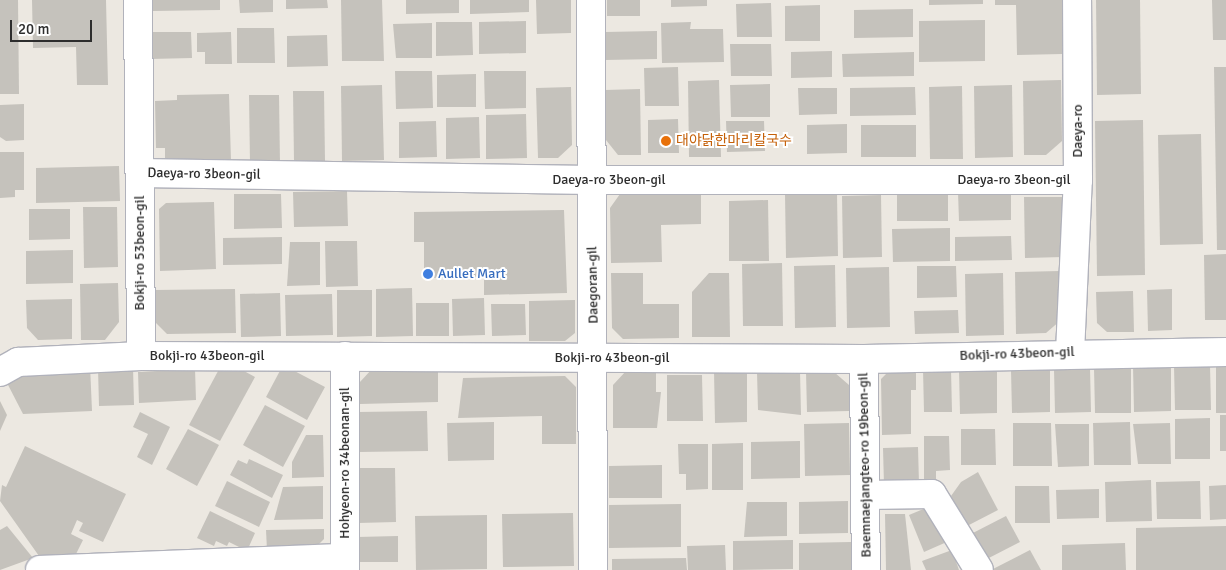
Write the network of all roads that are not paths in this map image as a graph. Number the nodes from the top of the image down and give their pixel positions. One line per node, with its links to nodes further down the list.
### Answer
1 (138, 0): 4 (street, Bokji-ro 53beon-gil)
2 (591, 0): 5 (street, Daegoran-gil)
3 (1077, 0): 6 (street, Daeya-ro)
4 (140, 173): 5 (street, Daeya-ro 3beon-gil); 9 (street, Bokji-ro 53beon-gil)
5 (591, 180): 6 (street, Daeya-ro 3beon-gil); 11 (street, Daegoran-gil)
6 (1078, 180): 8 (street, Daeya-ro)
7 (1226, 352): 8 (street, Bokji-ro 43beon-gil)
8 (1070, 353): 12 (street, Bokji-ro 43beon-gil)
9 (141, 356): 10 (street, Bokji-ro 43beon-gil); 13 (street, Bokji-ro 43beon-gil)
10 (345, 356): 11 (street, Bokji-ro 43beon-gil); 15 (street, Hohyeon-ro 34beonan-gil)
11 (594, 358): 12 (street, Bokji-ro 43beon-gil); 17 (street, Daegoran-gil)
12 (864, 359): 14 (street, Baemnaejangteo-ro 19beon-gil)
13 (0, 372)
14 (866, 495): 18 (street, Baemnaejangteo-ro 19beon-gil); 19 (street)
15 (345, 564): 16 (street)
16 (40, 570)
17 (593, 570)
18 (866, 570)
19 (979, 570)

